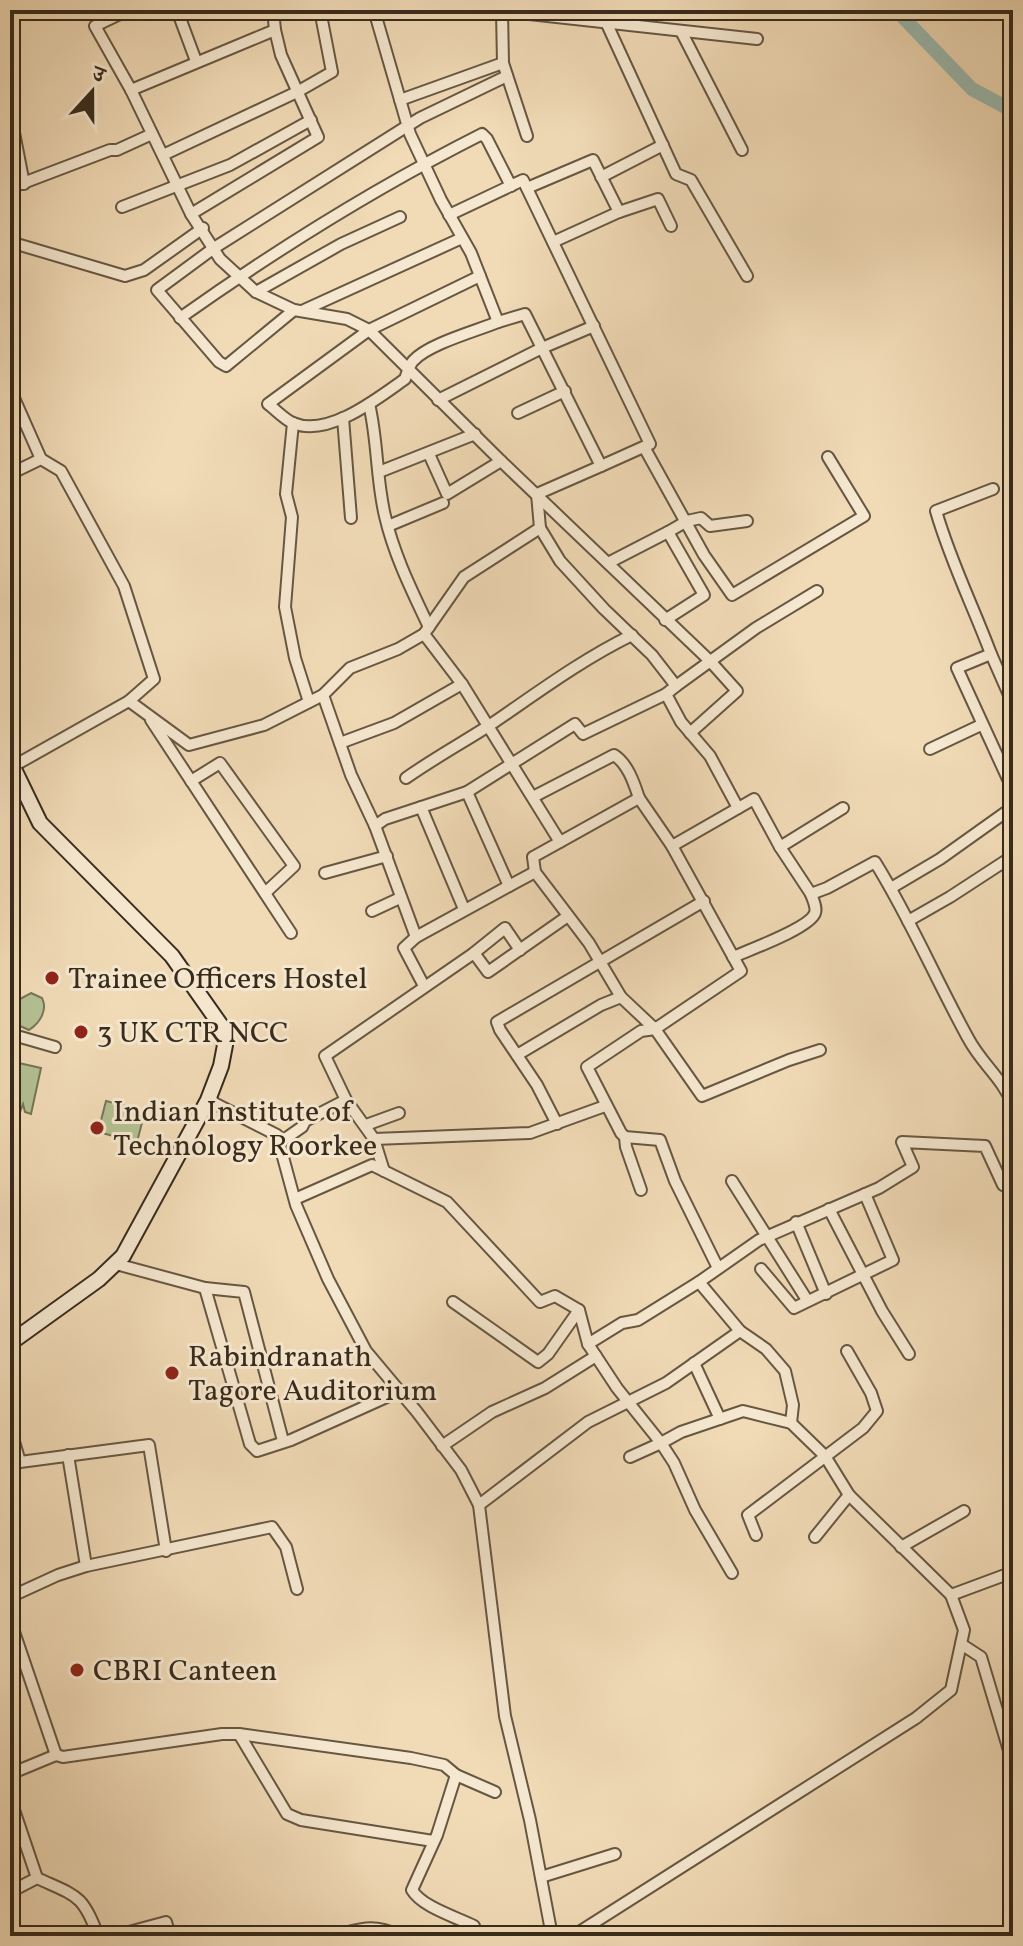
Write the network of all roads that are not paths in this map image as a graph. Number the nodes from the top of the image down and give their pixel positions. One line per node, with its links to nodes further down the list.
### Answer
1 (121, 10): 15 (street)
2 (177, 10): 12 (street)
3 (273, 10): 9 (street)
4 (320, 10): 16 (street)
5 (374, 10): 17 (street)
6 (492, 10): 7 (street)
7 (502, 11): 8 (street); 13 (street)
8 (606, 22): 10 (street); 23 (street)
9 (275, 30): 12 (street); 16 (street)
10 (681, 31): 11 (street); 24 (street)
11 (757, 39)
12 (196, 61): 15 (street)
13 (503, 63): 14 (street); 17 (street)
14 (507, 76): 20 (street); 22 (street)
15 (131, 90): 21 (street)
16 (297, 92): 19 (street); 25 (street)
17 (400, 100): 20 (street)
18 (10, 112): 28 (street)
19 (311, 120): 29 (street); 35 (street)
20 (408, 128): 26 (street); 43 (street)
21 (152, 134): 25 (street); 28 (street)
22 (527, 136)
23 (663, 145): 27 (street); 46 (street)
24 (742, 150)
25 (163, 155): 29 (street)
26 (423, 164): 30 (street); 36 (street); 44 (street)
27 (601, 177): 32 (street); 34 (street)
28 (24, 184): 31 (street)
29 (178, 186): 33 (street); 35 (street)
30 (511, 186): 32 (street); 36 (street)
31 (10, 188)
32 (527, 188): 42 (street)
33 (122, 207)
34 (619, 212): 38 (street); 42 (street)
35 (191, 214): 39 (street)
36 (449, 215): 40 (street)
37 (400, 217): 47 (street)
38 (671, 226)
39 (203, 228): 41 (street); 43 (street)
40 (462, 238): 45 (street); 48 (street)
41 (10, 242)
42 (553, 242): 51 (street)
43 (214, 248): 44 (street); 49 (street)
44 (239, 276): 47 (street); 49 (street)
45 (480, 276): 50 (street); 52 (street)
46 (747, 276)
47 (256, 292): 48 (street)
48 (298, 310): 49 (street); 52 (street)
49 (180, 318)
50 (498, 322): 53 (street); 54 (street)
51 (594, 326): 53 (street); 63 (street)
52 (369, 330): 54 (street); 61 (street)
53 (542, 348): 56 (street); 57 (street)
54 (408, 369): 57 (street); 58 (street)
55 (10, 389): 66 (street)
56 (565, 391): 59 (street); 68 (street)
57 (438, 400): 62 (street)
58 (369, 404): 60 (street); 69 (street)
59 (518, 413)
60 (343, 418): 61 (street); 74 (street)
61 (293, 423): 92 (street)
62 (475, 434): 64 (street); 67 (street)
63 (644, 447): 68 (street); 75 (street)
64 (429, 454): 67 (street); 69 (street)
65 (828, 457): 75 (street)
66 (41, 459): 70 (street); 91 (street)
67 (501, 461): 72 (street)
68 (601, 466): 72 (street)
69 (379, 472): 77 (street)
70 (10, 474)
71 (993, 489): 85 (street)
72 (537, 494): 78 (street); 80 (street)
73 (443, 503): 77 (street)
74 (351, 518)
75 (687, 521): 76 (street); 79 (street)
76 (747, 521)
77 (388, 526): 83 (street)
78 (540, 528): 83 (street); 84 (street)
79 (668, 532): 80 (street); 82 (street)
80 (608, 563): 82 (street)
81 (817, 591): 86 (street)
82 (665, 620): 86 (street)
83 (427, 630): 87 (street); 90 (street)
84 (632, 635): 88 (street); 96 (street)
85 (991, 654): 93 (street); 95 (street)
86 (710, 661): 88 (street); 97 (street)
87 (462, 684): 96 (street); 98 (street)
88 (676, 686): 89 (street)
89 (666, 694): 97 (street); 100 (street)
90 (323, 695): 92 (street); 98 (street)
91 (129, 701): 94 (street); 101 (street)
92 (309, 702): 94 (street)
93 (1013, 704)
94 (146, 712): 103 (street)
95 (981, 725): 99 (street); 104 (street)
96 (488, 726): 100 (street); 102 (street)
97 (690, 733): 110 (street)
98 (340, 743): 112 (street)
99 (930, 749)
100 (513, 764): 105 (street); 106 (street)
101 (11, 765): 143 (street)
102 (406, 778)
103 (191, 781): 122 (street); 122 (street)
104 (1013, 790)
105 (467, 792): 108 (street); 120 (street)
106 (533, 797): 107 (street); 113 (street)
107 (639, 798): 113 (street); 114 (street)
108 (421, 807): 112 (street); 126 (street)
109 (1013, 807): 121 (street)
110 (738, 808): 114 (street); 115 (street)
111 (843, 808): 115 (street)
112 (375, 826): 116 (street)
113 (560, 842): 118 (street)
114 (672, 846): 125 (street)
115 (780, 847): 123 (street)
116 (387, 856): 119 (street); 124 (street)
117 (1012, 858): 129 (street)
118 (535, 872): 120 (street); 128 (street)
119 (325, 873)
120 (509, 886): 126 (street)
121 (891, 888): 123 (street); 129 (street)
122 (265, 893): 130 (street)
123 (811, 894): 134 (street)
124 (400, 898): 127 (street); 131 (street)
125 (704, 901): 134 (street); 135 (street)
126 (464, 909): 131 (street)
127 (372, 911)
128 (568, 916): 132 (street); 135 (street)
129 (908, 921): 145 (street)
130 (291, 933)
131 (416, 937): 136 (street)
132 (520, 950): 133 (street); 133 (street)
133 (474, 953): 136 (street)
134 (733, 957): 138 (street)
135 (601, 962): 137 (street); 142 (street)
136 (424, 986): 144 (street)
137 (621, 997): 138 (street); 142 (street)
138 (655, 1029): 141 (street); 146 (street)
139 (10, 1034): 140 (street)
140 (55, 1047)
141 (820, 1050)
142 (517, 1055): 148 (street)
143 (208, 1100): 152 (street); 162 (street)
144 (346, 1100): 149 (street); 152 (street)
145 (1013, 1105)
146 (605, 1106): 148 (street); 150 (street)
147 (399, 1113): 149 (street)
148 (557, 1124): 151 (street)
149 (366, 1125): 151 (street)
150 (625, 1137): 156 (street); 163 (street)
151 (374, 1139): 153 (street)
152 (279, 1143): 158 (street)
153 (384, 1171): 158 (street); 171 (street)
154 (732, 1181): 161 (street)
155 (1013, 1181): 157 (street)
156 (641, 1190)
157 (865, 1194): 159 (street); 165 (street)
158 (295, 1199): 186 (street)
159 (829, 1209): 160 (street); 165 (street)
160 (796, 1222): 161 (street); 168 (street)
161 (767, 1236): 163 (street); 169 (street)
162 (116, 1264): 167 (street); 173 (street)
163 (718, 1268): 166 (street)
164 (761, 1269): 169 (street)
165 (864, 1274): 168 (street); 176 (street)
166 (699, 1282): 172 (street); 174 (street)
167 (205, 1288): 184 (street); 184 (street)
168 (826, 1294): 169 (street)
169 (807, 1300)
170 (453, 1302): 171 (street)
171 (579, 1310): 174 (street)
172 (740, 1331): 178 (street); 182 (street)
173 (10, 1343)
174 (588, 1344): 177 (street)
175 (847, 1351): 188 (street)
176 (909, 1354)
177 (596, 1356): 180 (street); 186 (street)
178 (694, 1363): 180 (street); 181 (street)
179 (391, 1395): 184 (street)
180 (628, 1402): 185 (street); 191 (street)
181 (720, 1419): 182 (street); 185 (street)
182 (791, 1423): 188 (street)
183 (10, 1428): 187 (street)
184 (283, 1441)
185 (661, 1443): 189 (street); 199 (street)
186 (442, 1446): 191 (street)
187 (68, 1455): 196 (street); 197 (street)
188 (825, 1456): 190 (street); 193 (street)
189 (630, 1457)
190 (849, 1495): 194 (street); 195 (street)
191 (479, 1505): 214 (street)
192 (964, 1511): 195 (street)
193 (756, 1535)
194 (815, 1537)
195 (901, 1547): 201 (street)
196 (166, 1551): 197 (street); 200 (street)
197 (86, 1566): 202 (street)
198 (1013, 1572): 201 (street)
199 (732, 1573)
200 (297, 1589)
201 (951, 1595): 204 (street)
202 (10, 1597)
203 (10, 1620): 206 (street)
204 (961, 1644): 207 (street); 224 (street)
205 (239, 1734): 206 (street); 209 (street); 212 (street)
206 (56, 1755): 208 (street)
207 (1013, 1764)
208 (10, 1774)
209 (456, 1775): 210 (street); 212 (street)
210 (495, 1792)
211 (10, 1798): 215 (street)
212 (433, 1841): 217 (street)
213 (615, 1854): 214 (street)
214 (541, 1877): 223 (street)
215 (37, 1878): 216 (street); 218 (street)
216 (10, 1892)
217 (474, 1926)
218 (98, 1936)
219 (114, 1936): 220 (street)
220 (170, 1936)
221 (332, 1936): 222 (street)
222 (401, 1936)
223 (552, 1936)
224 (573, 1936)

